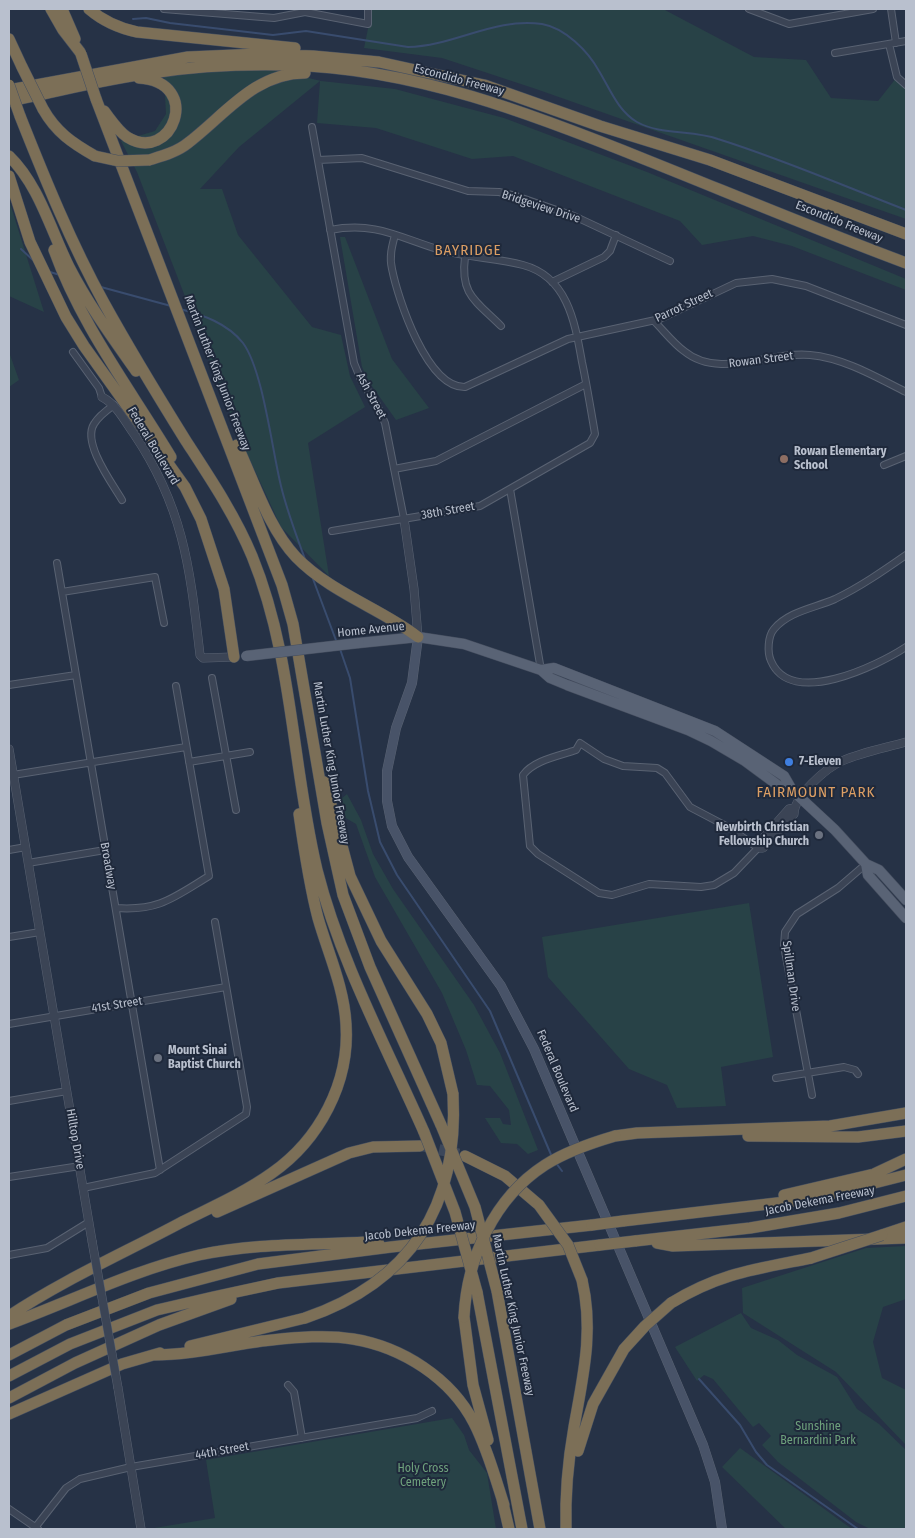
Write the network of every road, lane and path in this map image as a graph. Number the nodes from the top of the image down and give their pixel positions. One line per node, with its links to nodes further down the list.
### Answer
1 (51, 9): 13 (highway)
2 (62, 9): 13 (highway, Martin Luther King Junior Freeway)
3 (89, 9): 15 (highway)
4 (164, 9): 5 (street)
5 (368, 9)
6 (749, 9): 7 (street)
7 (873, 9)
8 (891, 9): 11 (street)
9 (9, 39): 16 (highway, bridge)
10 (906, 41): 11 (street)
11 (896, 43): 12 (street)
12 (889, 44): 14 (street); 19 (street)
13 (80, 53): 22 (highway, Martin Luther King Junior Freeway, bridge)
14 (835, 53)
15 (379, 62): 20 (highway, Escondido Freeway); 29 (highway, Escondido Freeway)
16 (379, 75): 17 (highway, Escondido Freeway); 33 (highway, Escondido Freeway)
17 (110, 81): 21 (highway, Escondido Freeway); 22 (highway)
18 (9, 85): 46 (highway, bridge)
19 (906, 85)
20 (9, 90)
21 (9, 101)
22 (97, 102): 41 (highway, Martin Luther King Junior Freeway)
23 (312, 127): 25 (street, Ash Street)
24 (9, 156): 34 (highway)
25 (318, 160): 27 (street, Ash Street); 30 (street, Bridgeview Drive)
26 (9, 176): 50 (highway)
27 (330, 230): 28 (street); 49 (street, Ash Street)
28 (395, 234): 31 (street); 39 (street, Parrot Street)
29 (906, 234)
30 (616, 235): 32 (street, Bridgeview Drive); 35 (street)
31 (465, 257): 35 (street); 38 (street)
32 (670, 261)
33 (906, 263)
34 (64, 264): 46 (highway); 50 (highway)
35 (552, 282): 39 (street)
36 (654, 321): 37 (street, Parrot Street); 39 (street, Parrot Street); 43 (street, Rowan Street)
37 (906, 325)
38 (501, 326)
39 (577, 336): 42 (street)
40 (73, 352): 44 (street, Federal Boulevard)
41 (196, 356): 59 (highway); 76 (highway, Martin Luther King Junior Freeway)
42 (586, 384): 49 (street); 51 (street, 38th Street)
43 (906, 392)
44 (102, 397): 45 (street, Federal Boulevard)
45 (114, 405): 52 (street); 61 (street, Federal Boulevard)
46 (177, 426): 64 (highway)
47 (906, 456): 48 (street)
48 (884, 465)
49 (394, 470): 53 (street, Ash Street)
50 (184, 487): 62 (highway)
51 (510, 489): 53 (street, 38th Street); 63 (street)
52 (122, 500)
53 (404, 519): 54 (street, 38th Street); 59 (street, Ash Street)
54 (332, 531)
55 (906, 555): 60 (street)
56 (57, 563): 57 (street, Broadway)
57 (62, 592): 58 (street); 65 (street, Broadway)
58 (164, 623)
59 (418, 637): 62 (main road, Home Avenue, bridge); 63 (main road, Home Avenue); 143 (main road, Federal Boulevard)
60 (906, 647)
61 (200, 655): 62 (street, Home Avenue)
62 (240, 656)
63 (542, 670): 79 (main road, Home Avenue)
64 (284, 673): 122 (highway); 140 (highway, bridge)
65 (76, 675): 67 (street); 74 (street, Broadway)
66 (212, 678): 73 (street)
67 (9, 685)
68 (176, 686): 70 (street)
69 (906, 742): 79 (street)
70 (186, 747): 74 (street); 75 (street)
71 (9, 749): 77 (street, Hilltop Drive)
72 (250, 752): 73 (street)
73 (226, 756): 75 (street); 80 (street)
74 (90, 762): 78 (street); 84 (street, Broadway)
75 (189, 762): 88 (street)
76 (318, 762): 127 (highway, bridge); 141 (highway, Martin Luther King Junior Freeway, bridge)
77 (10, 764): 78 (street, Hilltop Drive)
78 (13, 775): 81 (street, Hilltop Drive)
79 (795, 793): 82 (street); 86 (main road, Home Avenue)
80 (236, 810)
81 (26, 848): 83 (street); 85 (street, Hilltop Drive)
82 (758, 848): 82 (street)
83 (9, 850)
84 (106, 850): 85 (street); 88 (street, Broadway)
85 (28, 863): 91 (street, Hilltop Drive)
86 (866, 864): 87 (main road, Home Avenue); 89 (main road, Home Avenue); 97 (street, Spillman Drive)
87 (906, 900)
88 (116, 908): 94 (street, Broadway)
89 (906, 918)
90 (215, 922): 93 (street)
91 (40, 932): 92 (street); 95 (street, Hilltop Drive)
92 (9, 938)
93 (226, 987): 94 (street, 41st Street); 110 (street)
94 (132, 1003): 95 (street, 41st Street); 110 (street, Broadway)
95 (54, 1016): 96 (street, 41st Street); 100 (street, Hilltop Drive)
96 (9, 1024)
97 (807, 1072): 98 (street); 99 (street); 101 (street, Spillman Drive)
98 (858, 1074)
99 (776, 1078)
100 (67, 1091): 102 (street); 109 (street, Hilltop Drive)
101 (812, 1094)
102 (9, 1101)
103 (906, 1113): 105 (highway)
104 (906, 1131): 105 (highway)
105 (656, 1132): 135 (highway, bridge)
106 (420, 1146): 122 (highway)
107 (465, 1156): 142 (highway, bridge)
108 (906, 1159): 115 (highway)
109 (80, 1166): 112 (street); 113 (street, Hilltop Drive)
110 (160, 1170): 113 (street)
111 (906, 1175): 115 (highway, Jacob Dekema Freeway)
112 (9, 1177)
113 (84, 1188): 116 (street, Hilltop Drive)
114 (906, 1196): 119 (highway, Jacob Dekema Freeway)
115 (704, 1212): 120 (highway, Jacob Dekema Freeway, bridge)
116 (89, 1222): 121 (street); 134 (street, Hilltop Drive, bridge)
117 (906, 1227): 142 (highway, bridge)
118 (906, 1238): 119 (highway)
119 (640, 1241): 123 (highway, Jacob Dekema Freeway, bridge)
120 (391, 1247): 125 (highway); 126 (highway, Jacob Dekema Freeway)
121 (9, 1255)
122 (119, 1256): 124 (highway)
123 (278, 1283): 128 (highway, Jacob Dekema Freeway); 130 (highway)
124 (9, 1316)
125 (9, 1324)
126 (9, 1355)
127 (153, 1355): 132 (highway); 135 (highway)
128 (9, 1376)
129 (288, 1385): 133 (street)
130 (9, 1398)
131 (432, 1411): 133 (street, 44th Street)
132 (9, 1414)
133 (302, 1438): 134 (street, 44th Street)
134 (131, 1467): 137 (street, 44th Street); 138 (street, Hilltop Drive)
135 (504, 1505): 139 (highway)
136 (9, 1509): 137 (street)
137 (36, 1529)
138 (141, 1529)
139 (509, 1529)
140 (522, 1529)
141 (540, 1529)
142 (567, 1529)
143 (722, 1529)

